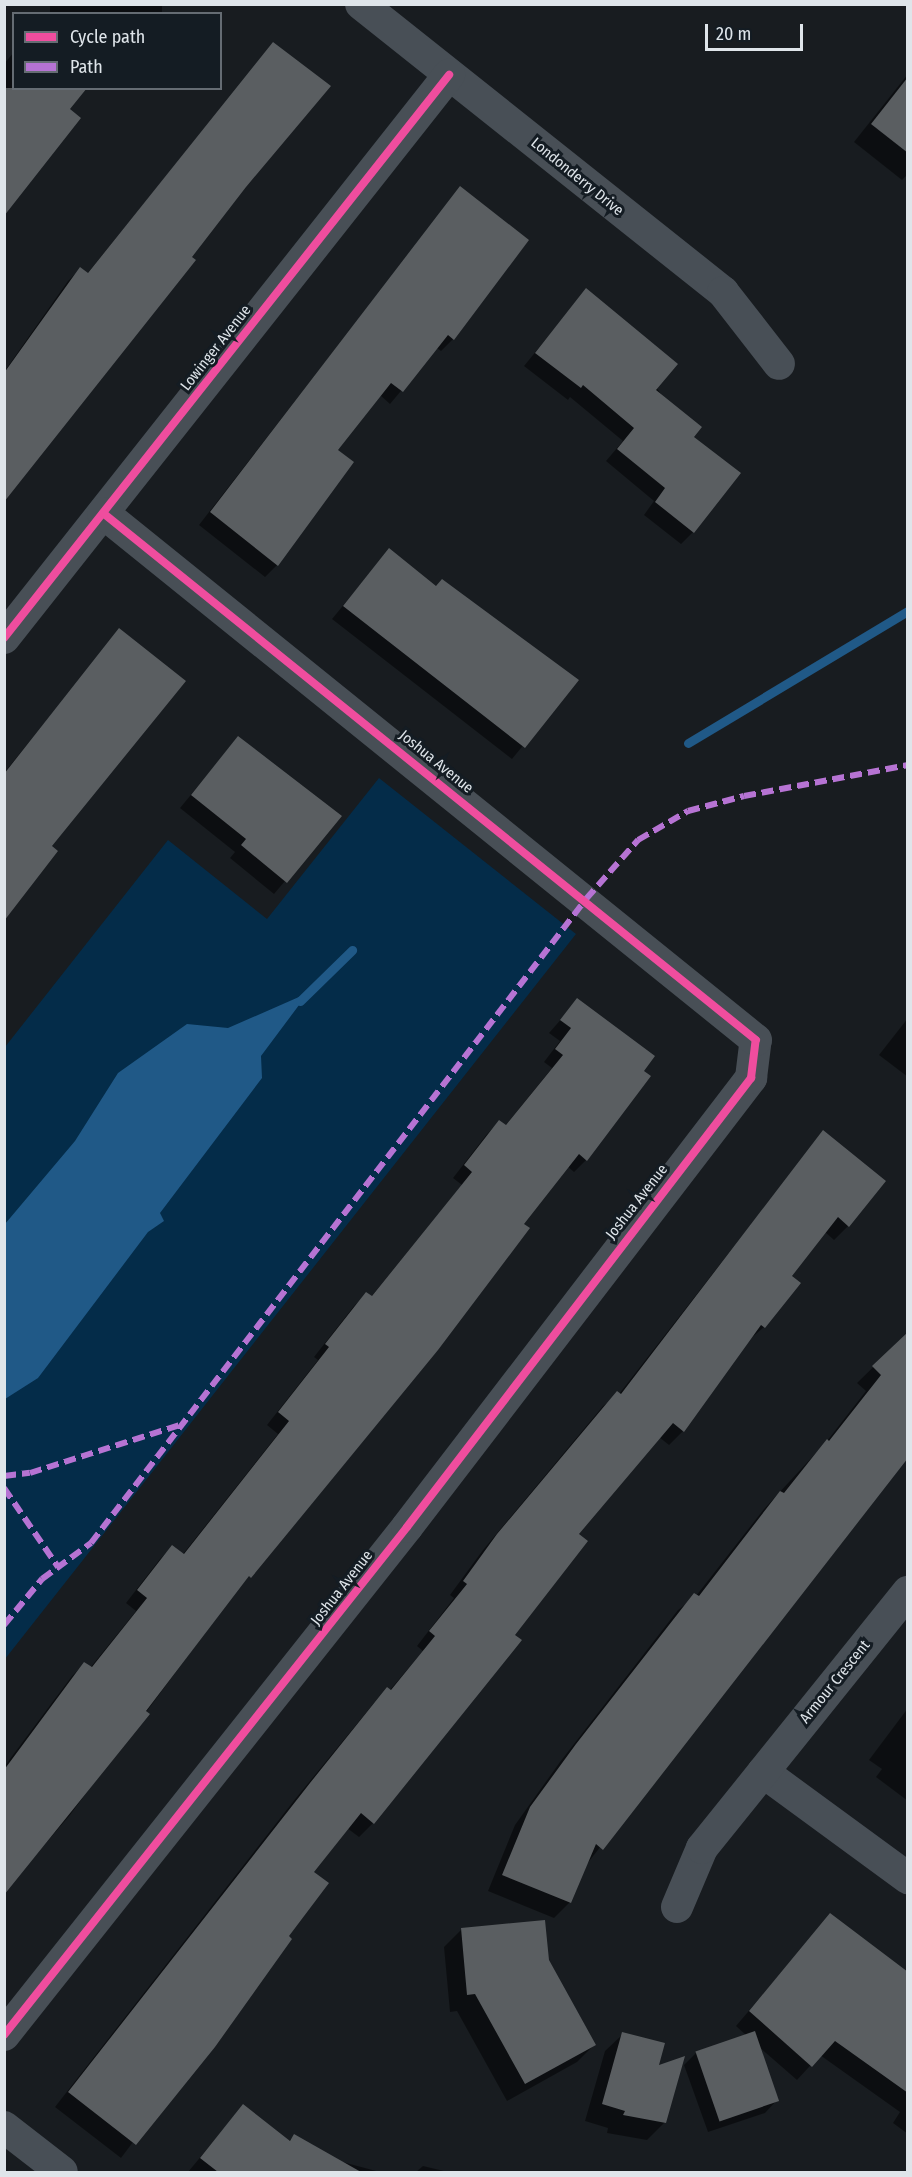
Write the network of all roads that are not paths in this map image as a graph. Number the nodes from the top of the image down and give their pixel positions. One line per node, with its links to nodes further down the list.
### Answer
1 (361, 4): 2 (street, Londonderry Drive)
2 (449, 75): 3 (street, Londonderry Drive); 4 (street, Lowinger Avenue)
3 (779, 364)
4 (102, 513): 5 (street, Lowinger Avenue); 10 (street, Joshua Avenue)
5 (4, 638)
6 (908, 1592): 7 (street, Armour Crescent)
7 (763, 1772): 8 (street); 9 (street, Armour Crescent)
8 (908, 1878)
9 (677, 1907)
10 (4, 2035)
11 (4, 2127): 12 (street)
12 (62, 2172)

